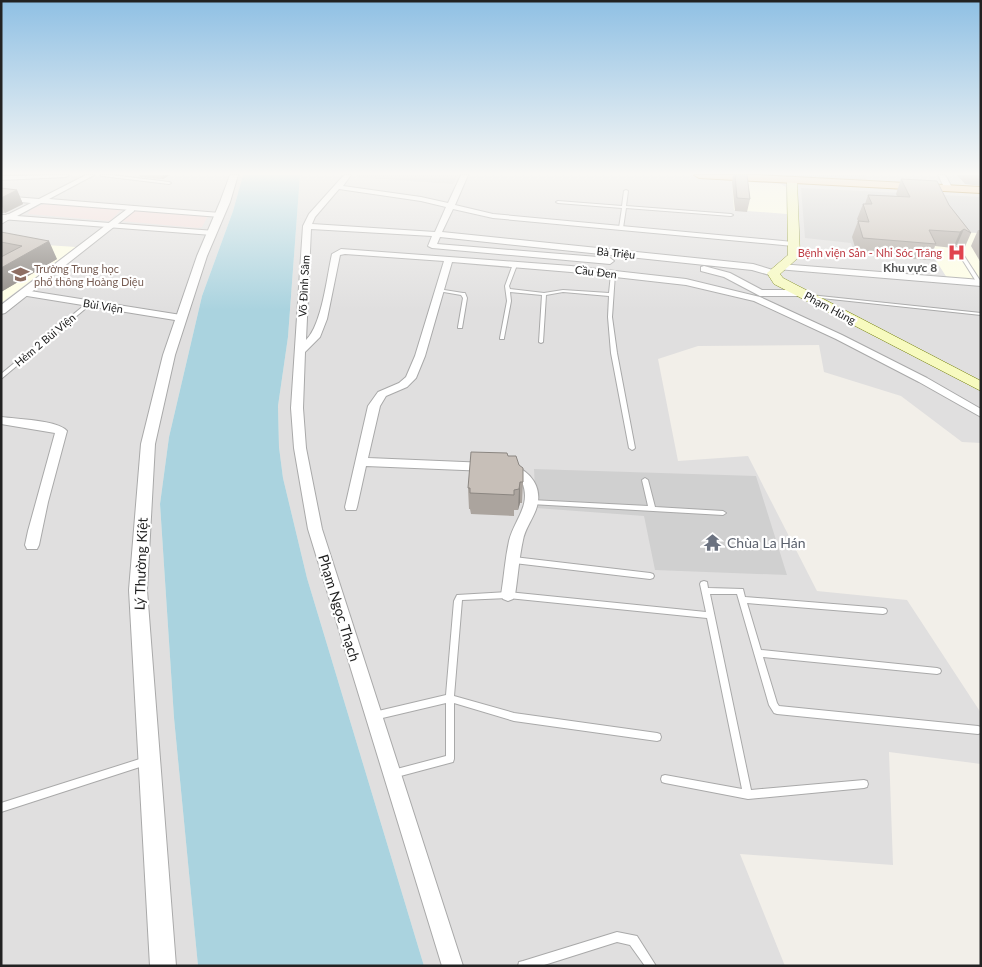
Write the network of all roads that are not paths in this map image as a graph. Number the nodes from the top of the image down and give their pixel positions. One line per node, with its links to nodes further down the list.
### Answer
1 (36, 220): 9 (street)
2 (118, 220): 9 (street)
3 (218, 220): 12 (street, Lý Thường Kiệt)
4 (310, 220): 10 (street, Võ Đình Sâm)
5 (443, 220): 13 (street)
6 (537, 220): 11 (street)
7 (622, 220): 11 (lane)
8 (793, 220): 15 (main road)
9 (112, 225): 12 (street); 24 (street)
10 (308, 226): 13 (street, Bà Triệu); 35 (street, Võ Đình Sâm)
11 (621, 228): 15 (street)
12 (212, 233): 31 (street, Lý Thường Kiệt)
13 (436, 234): 18 (street, Bà Triệu); 26 (street)
14 (957, 248): 21 (lane)
15 (793, 250): 18 (main road); 19 (street)
16 (449, 259): 17 (street, Cầu Đen); 22 (street); 35 (street, Cầu Đen)
17 (516, 265): 20 (street, Cầu Đen); 23 (lane)
18 (777, 270): 19 (street, Bà Triệu); 26 (main road, Phạm Hùng)
19 (824, 271): 21 (street, Bà Triệu)
20 (613, 274): 27 (lane); 38 (street, Cầu Đen)
21 (980, 283)
22 (440, 290): 32 (lane); 41 (street)
23 (507, 290): 25 (lane); 33 (lane)
24 (24, 294): 28 (street, Bùi Viện); 29 (street)
25 (544, 294): 27 (lane); 34 (lane)
26 (804, 294): 30 (lane); 37 (main road, Phạm Hùng)
27 (612, 295): 40 (lane)
28 (89, 304): 31 (street, Bùi Viện); 36 (lane, Hẻm 2 Bùi Viện)
29 (1, 311)
30 (981, 314)
31 (181, 318): 60 (street, Lý Thường Kiệt)
32 (460, 327)
33 (502, 338)
34 (540, 342)
35 (300, 351): 57 (street, Phạm Ngọc Thạch)
36 (1, 377)
37 (981, 387)
38 (981, 414)
39 (1, 420): 47 (street)
40 (632, 448)
41 (362, 462): 43 (street); 44 (street)
42 (644, 480): 45 (lane)
43 (531, 502): 45 (lane); 48 (street)
44 (351, 507)
45 (652, 509): 46 (lane)
46 (723, 512)
47 (32, 545)
48 (514, 560): 49 (lane); 50 (street)
49 (650, 576)
50 (508, 594): 53 (lane); 56 (lane)
51 (743, 600): 52 (lane); 53 (lane); 54 (lane)
52 (883, 611)
53 (711, 615): 64 (lane)
54 (758, 653): 55 (lane); 58 (lane)
55 (937, 671)
56 (450, 698): 57 (lane); 59 (lane); 61 (lane)
57 (373, 716): 61 (street, Phạm Ngọc Thạch)
58 (978, 730)
59 (657, 737)
60 (149, 760): 65 (lane); 66 (street, Lý Thường Kiệt)
61 (392, 774): 67 (street, Phạm Ngọc Thạch)
62 (665, 779): 64 (lane)
63 (864, 784): 64 (lane)
64 (748, 795)
65 (1, 808)
66 (163, 966)
67 (453, 966)
68 (523, 966): 69 (lane)
69 (651, 966)

